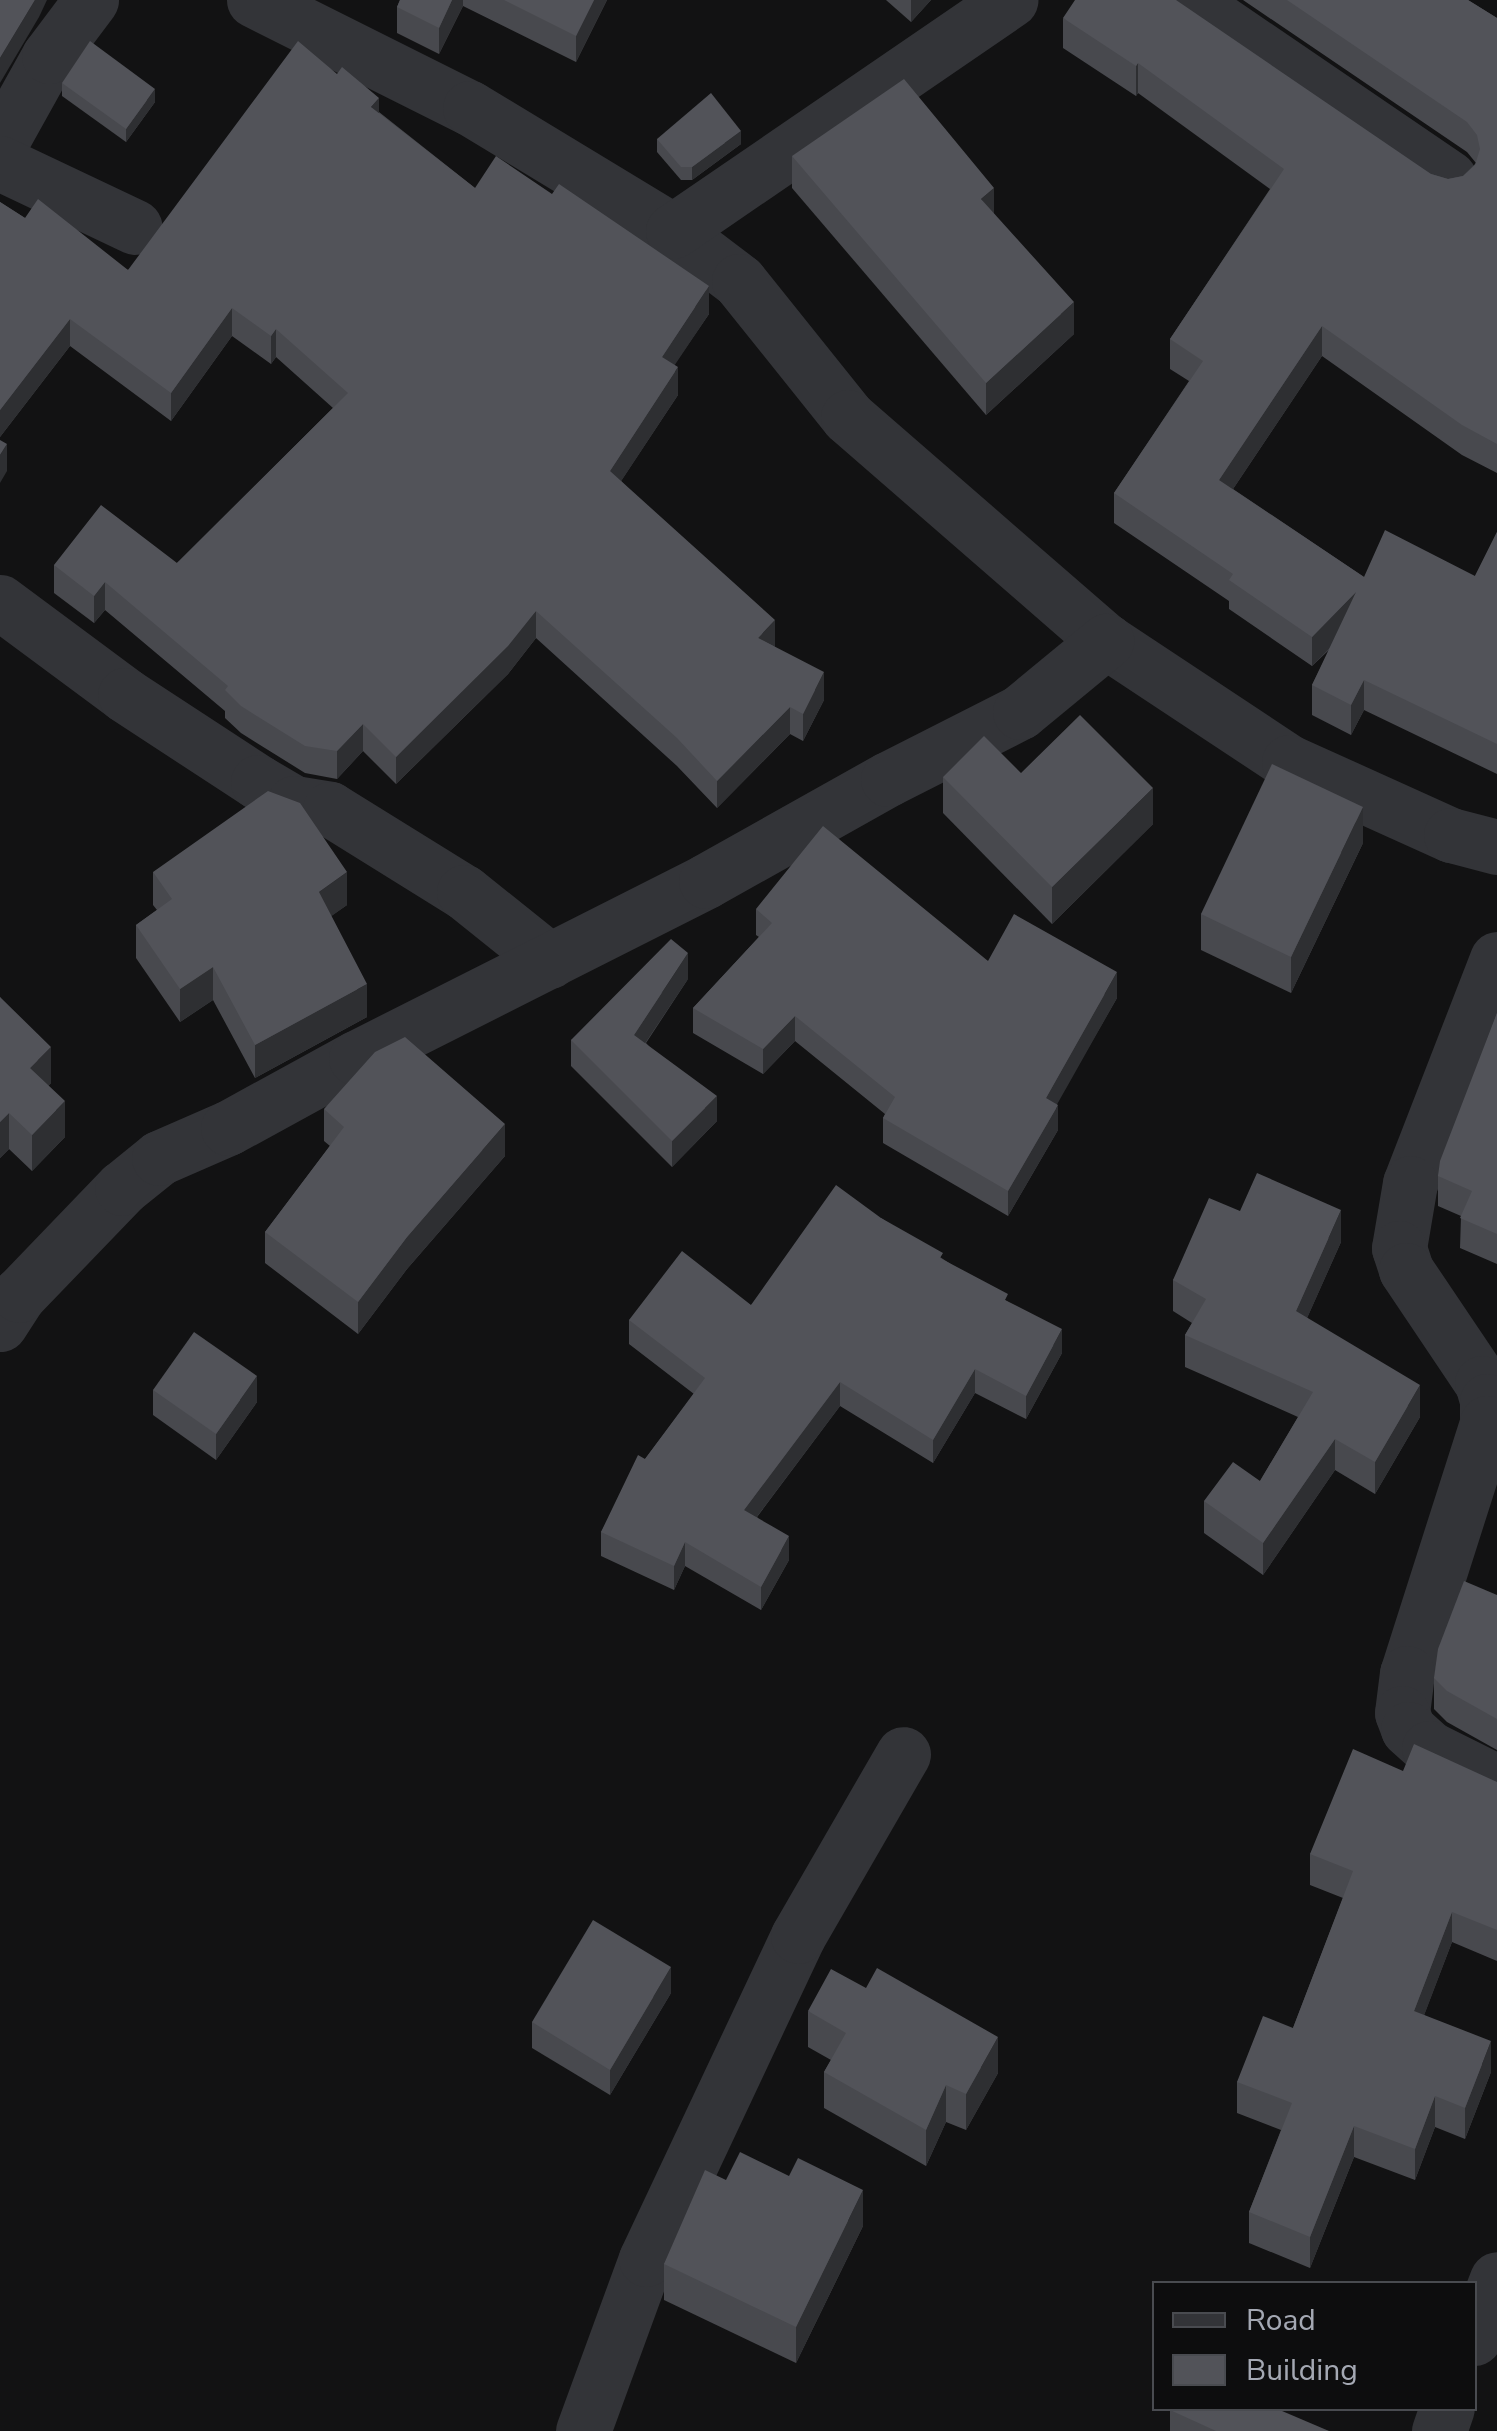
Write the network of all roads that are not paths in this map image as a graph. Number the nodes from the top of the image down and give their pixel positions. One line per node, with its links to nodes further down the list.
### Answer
1 (92, 0): 5 (street)
2 (254, 0): 9 (street)
3 (1010, 0): 9 (street)
4 (1188, 0): 7 (street)
5 (0, 144)
6 (0, 163): 8 (street)
7 (1449, 178)
8 (135, 228)
9 (673, 231): 11 (street)
10 (0, 602): 14 (street)
11 (1106, 641): 12 (street); 14 (street)
12 (1497, 847)
13 (1497, 959): 17 (street)
14 (550, 961): 15 (street)
15 (0, 1324)
16 (903, 1754): 20 (street)
17 (1497, 1782)
18 (1497, 2279): 19 (street)
19 (1477, 2330)
20 (584, 2431)

